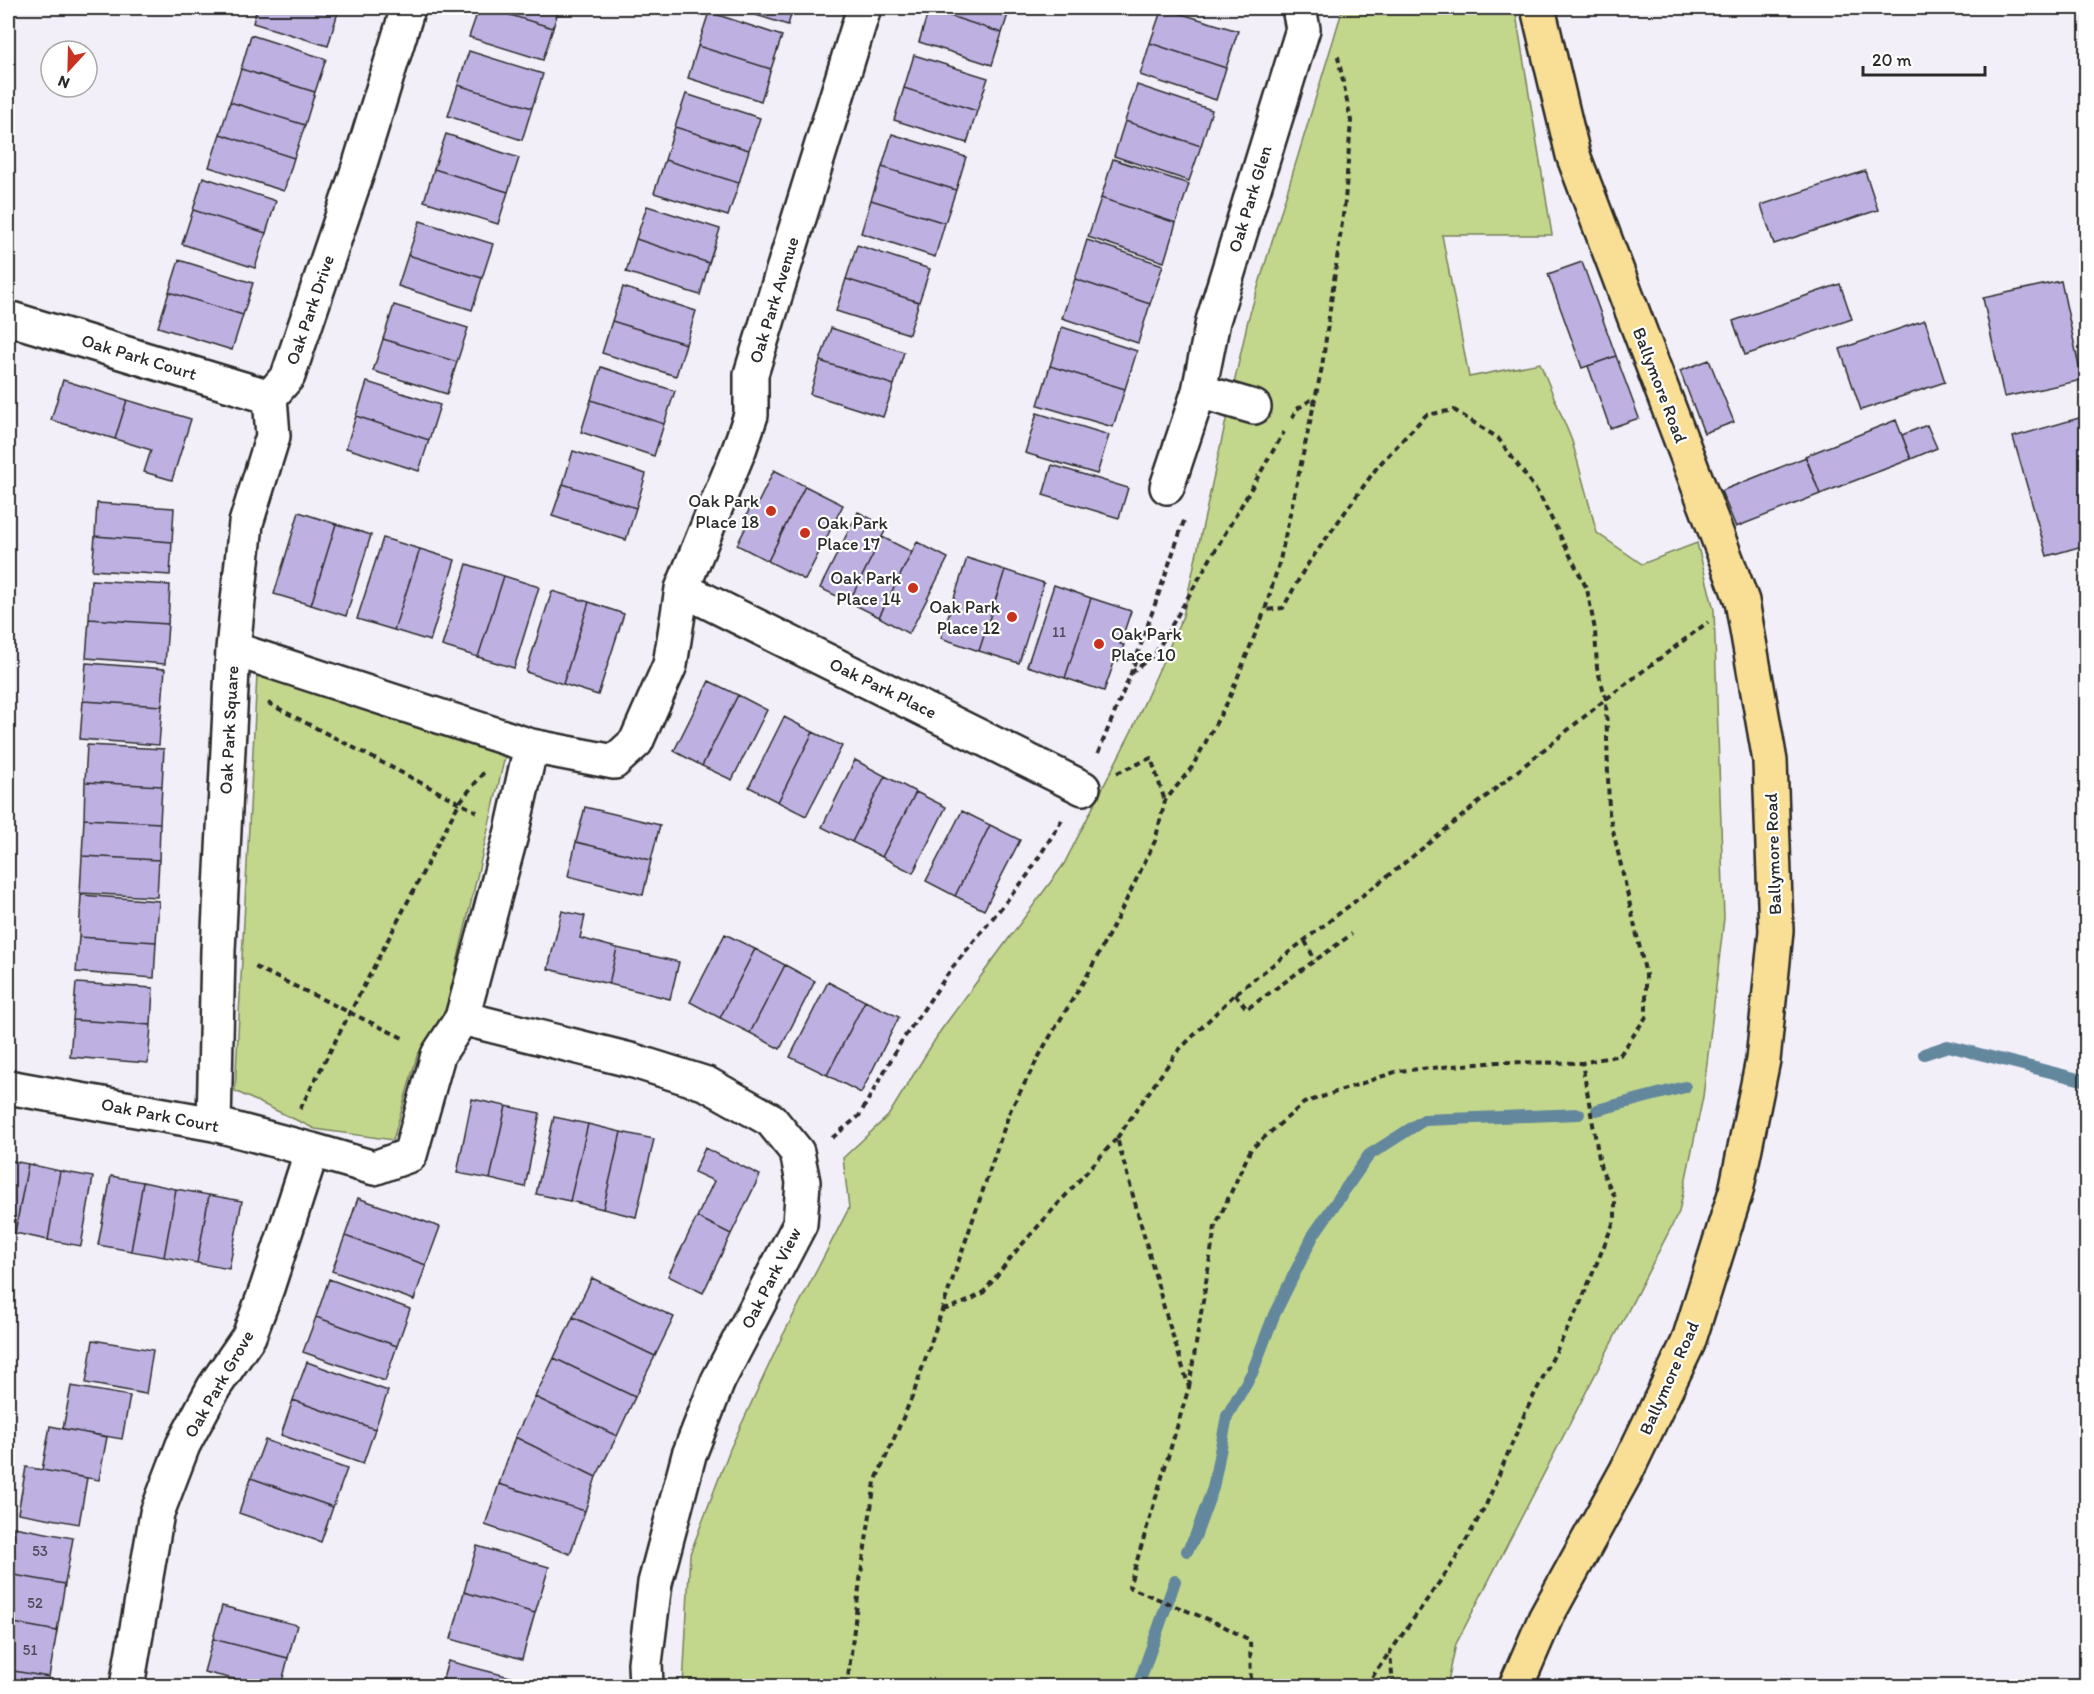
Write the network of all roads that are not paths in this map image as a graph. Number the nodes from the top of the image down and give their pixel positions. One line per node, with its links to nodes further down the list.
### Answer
1 (408, 8): 7 (street, Oak Park Drive)
2 (864, 8): 10 (street, Oak Park Avenue)
3 (1538, 8): 21 (main road, Ballymore Road)
4 (1301, 18): 6 (street, Oak Park Glen)
5 (8, 318): 7 (street, Oak Park Court)
6 (1199, 391): 8 (street); 9 (street, Oak Park Glen)
7 (270, 397): 11 (street)
8 (1254, 407)
9 (1167, 487)
10 (682, 589): 13 (street, Oak Park Avenue); 14 (street, Oak Park Place)
11 (233, 649): 12 (street, Oak Park Square); 17 (street, Oak Park Square)
12 (520, 743): 13 (street, Oak Park Square); 15 (street)
13 (588, 758)
14 (1083, 788)
15 (462, 1018): 18 (street); 20 (street, Oak Park View)
16 (8, 1087): 17 (street, Oak Park Court)
17 (214, 1124): 18 (street, Oak Park Court)
18 (298, 1146): 19 (street, Oak Park Grove)
19 (127, 1686)
20 (646, 1686)
21 (1516, 1686)

